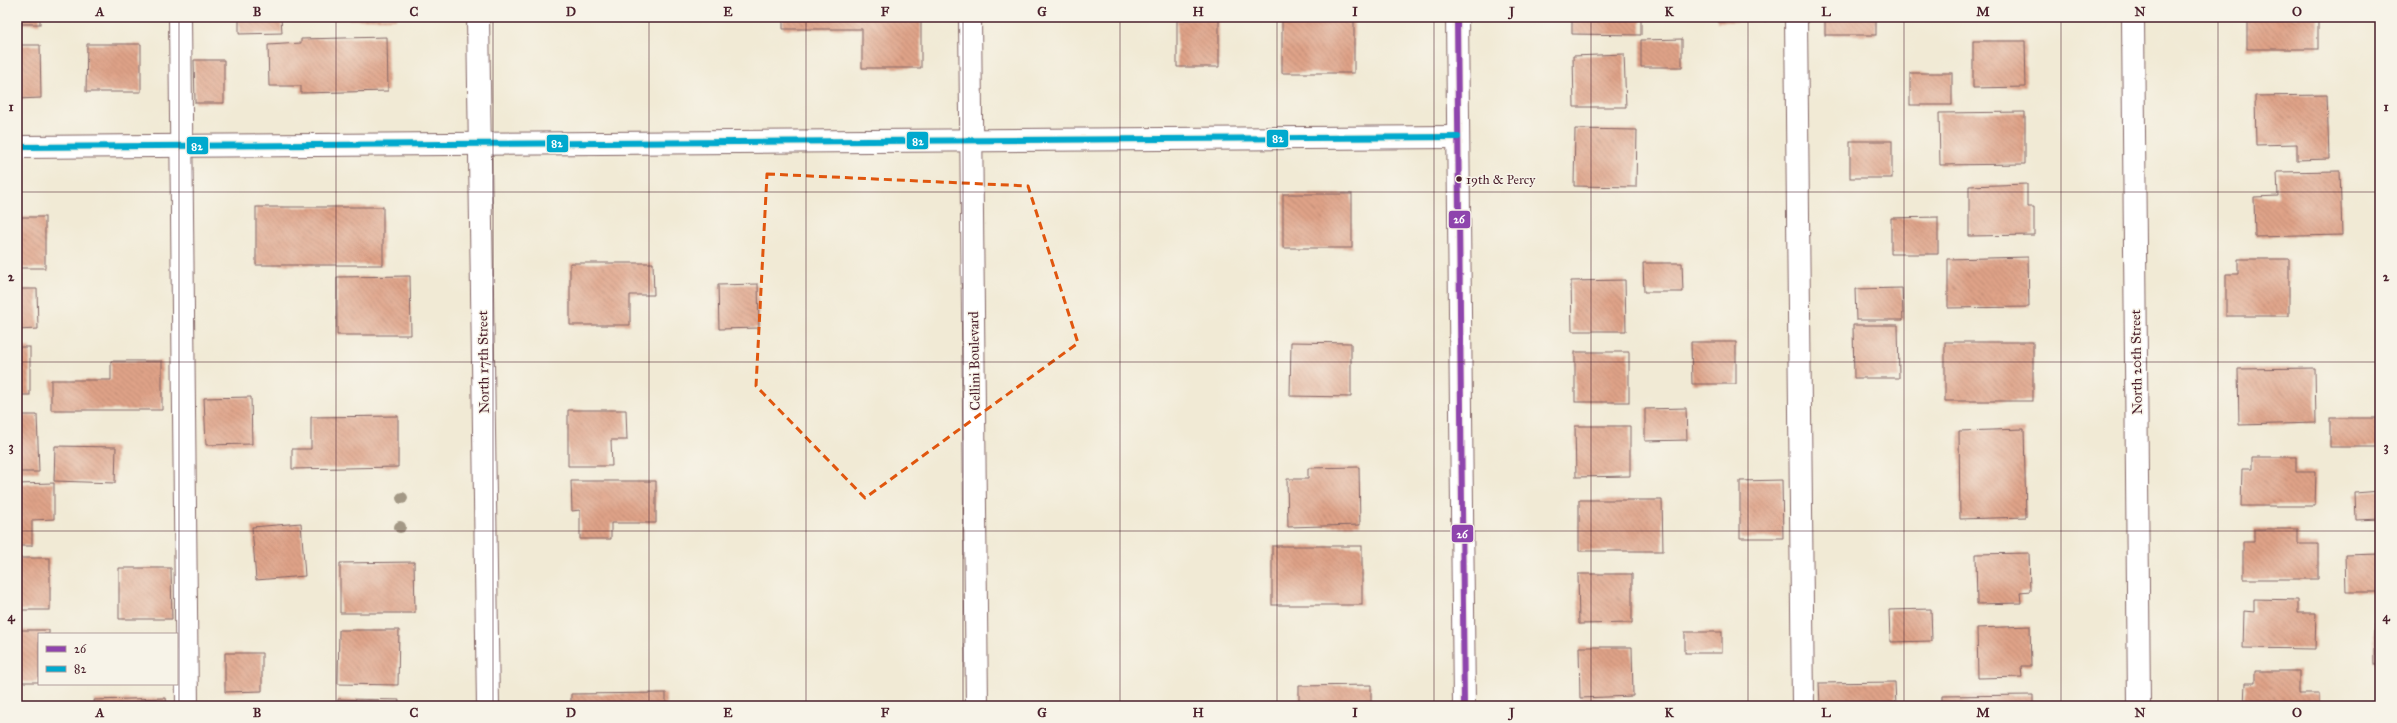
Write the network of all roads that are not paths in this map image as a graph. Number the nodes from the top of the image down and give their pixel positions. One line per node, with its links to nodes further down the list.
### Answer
1 (180, 17): 9 (street)
2 (478, 17): 10 (street, North 17th Street)
3 (970, 17): 8 (street, Cellini Boulevard)
4 (1457, 17): 7 (street)
5 (1796, 17): 16 (street)
6 (2133, 17): 17 (street, North 20th Street)
7 (1458, 137): 8 (street); 15 (street)
8 (972, 140): 10 (street); 14 (street, Cellini Boulevard)
9 (182, 144): 10 (street); 11 (street); 12 (street)
10 (480, 144): 13 (street, North 17th Street)
11 (17, 147)
12 (187, 706)
13 (488, 706)
14 (977, 706)
15 (1464, 706)
16 (1803, 706)
17 (2139, 706)

